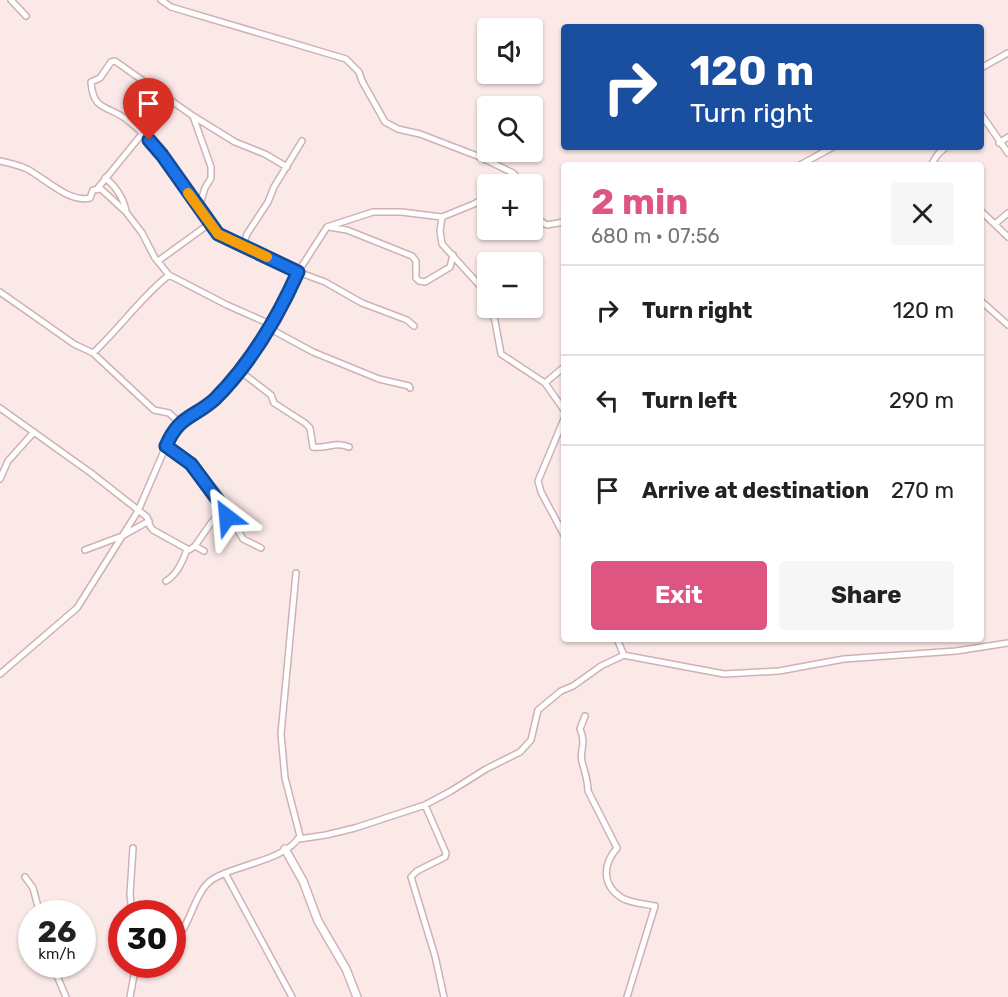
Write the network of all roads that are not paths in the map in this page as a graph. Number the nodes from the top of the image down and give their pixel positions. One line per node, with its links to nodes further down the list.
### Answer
1 (11, 0): 3 (street)
2 (161, 0): 19 (street)
3 (27, 16)
4 (1008, 53): 5 (street)
5 (984, 66)
6 (193, 116): 8 (street); 18 (street); 25 (street)
7 (984, 120): 11 (street)
8 (142, 134): 20 (street); 25 (street)
9 (1008, 137): 11 (street)
10 (302, 141): 18 (street)
11 (999, 142): 14 (street)
12 (828, 150): 16 (street)
13 (944, 150): 17 (street)
14 (1008, 153)
15 (0, 161): 21 (street)
16 (806, 162)
17 (935, 162)
18 (287, 167): 34 (street)
19 (513, 173)
20 (105, 178): 21 (street); 23 (street)
21 (98, 189): 23 (street)
22 (477, 202): 27 (street)
23 (126, 212): 36 (street)
24 (1008, 213): 31 (street)
25 (203, 214): 30 (street)
26 (984, 214): 31 (street)
27 (442, 217): 32 (street); 35 (street)
28 (543, 222): 29 (street)
29 (561, 223)
30 (209, 224): 34 (street); 36 (street)
31 (995, 224): 33 (street)
32 (327, 227): 35 (street); 37 (street)
33 (1008, 237)
34 (243, 245): 37 (street)
35 (453, 255): 39 (street)
36 (158, 261): 38 (street)
37 (298, 272): 43 (street); 45 (street)
38 (169, 275): 43 (street); 46 (street)
39 (477, 282)
40 (0, 292): 46 (street)
41 (984, 304): 44 (street)
42 (494, 318): 49 (street)
43 (270, 324): 48 (street); 50 (street)
44 (1008, 325)
45 (414, 326)
46 (93, 353): 53 (street)
47 (561, 370): 49 (street)
48 (240, 371): 53 (street); 57 (street)
49 (545, 383): 51 (street)
50 (410, 388)
51 (561, 406)
52 (0, 408): 55 (street)
53 (180, 423): 56 (street)
54 (561, 426): 62 (street)
55 (34, 432): 58 (street); 60 (street)
56 (166, 446): 59 (street); 60 (street)
57 (349, 447)
58 (0, 478)
59 (224, 509): 64 (street); 65 (street)
60 (138, 512): 61 (street); 63 (street)
61 (149, 521): 63 (street); 66 (street)
62 (561, 529)
63 (122, 536): 67 (street); 74 (street)
64 (195, 546): 66 (street); 68 (street)
65 (261, 548)
66 (187, 549): 70 (street)
67 (85, 550)
68 (204, 551)
69 (296, 573): 77 (street)
70 (166, 581)
71 (618, 642): 73 (street)
72 (1008, 643): 73 (street)
73 (623, 655): 76 (street)
74 (0, 674)
75 (585, 716): 92 (street)
76 (425, 805): 77 (street); 91 (street)
77 (298, 839): 79 (street)
78 (133, 848): 83 (street)
79 (285, 849): 80 (street); 90 (street)
80 (225, 873): 84 (street); 89 (street)
81 (25, 877): 82 (street)
82 (36, 900)
83 (131, 900)
84 (186, 924)
85 (58, 978): 87 (street)
86 (134, 978): 88 (street)
87 (66, 997)
88 (130, 997)
89 (292, 997)
90 (357, 997)
91 (444, 997)
92 (627, 997)

